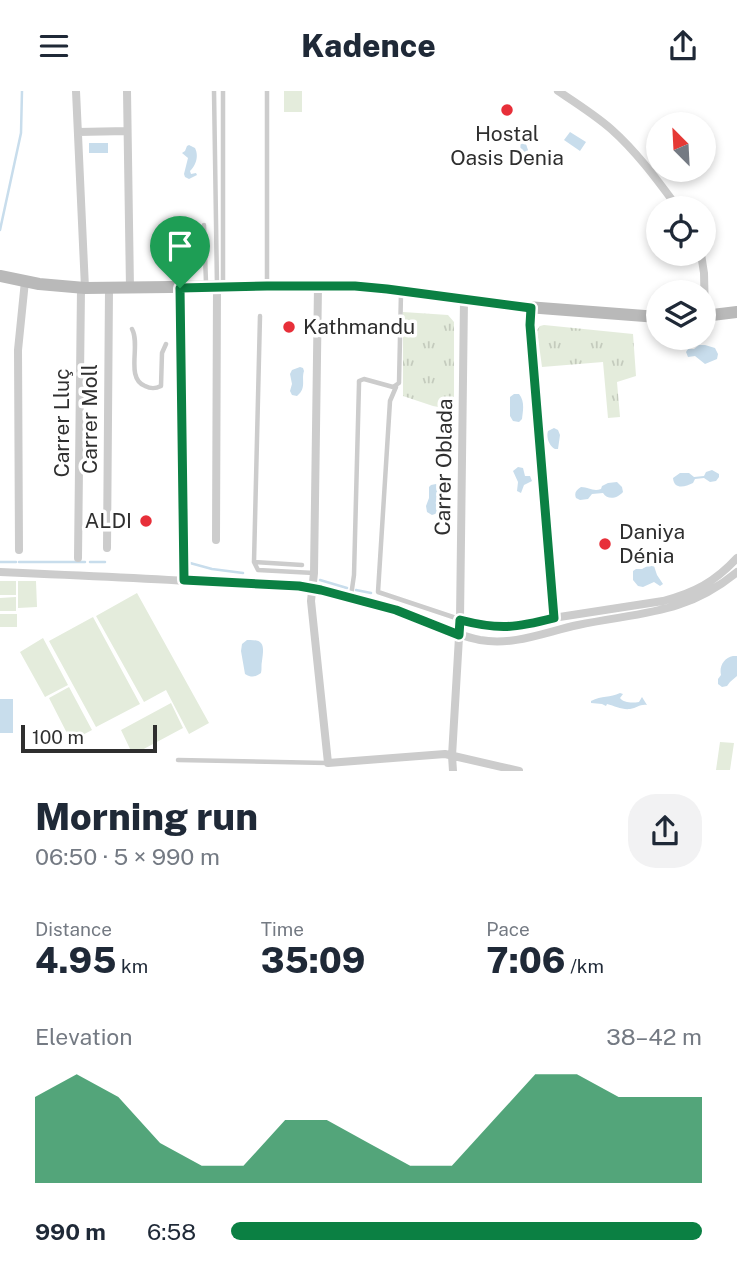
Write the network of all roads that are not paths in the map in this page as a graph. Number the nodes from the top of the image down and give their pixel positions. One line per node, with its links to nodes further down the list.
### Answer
1 (76, 91): 8 (street, Carrer Lluç)
2 (127, 91): 7 (street)
3 (214, 91): 15 (lane)
4 (223, 91): 15 (lane)
5 (267, 91): 13 (lane)
6 (558, 91): 9 (street)
7 (127, 131): 8 (street); 19 (street)
8 (78, 132): 16 (street, Carrer Lluç)
9 (669, 196)
10 (204, 225): 15 (lane)
11 (0, 276): 12 (main road)
12 (25, 281): 16 (main road); 32 (street)
13 (267, 286): 14 (main road); 15 (main road)
14 (318, 286): 20 (main road); 39 (street)
15 (215, 287): 17 (main road); 30 (street)
16 (83, 288): 18 (main road); 33 (street, Carrer Lluç)
17 (180, 288): 19 (main road); 40 (street)
18 (109, 289): 19 (main road); 31 (street, Carrer Moll)
19 (130, 289)
20 (401, 291): 21 (main road); 29 (lane)
21 (464, 299): 22 (main road); 44 (street, Carrer Oblada)
22 (531, 308): 26 (main road); 43 (street)
23 (737, 312): 24 (main road)
24 (716, 315)
25 (260, 316): 35 (lane)
26 (646, 316)
27 (132, 329): 28 (lane)
28 (166, 344)
29 (397, 386): 42 (lane); 44 (lane)
30 (216, 540)
31 (107, 548)
32 (19, 550)
33 (78, 558)
34 (737, 558): 43 (street)
35 (254, 562): 36 (lane); 39 (lane)
36 (302, 565)
37 (0, 572): 40 (street)
38 (737, 572): 45 (street)
39 (314, 573): 41 (street)
40 (184, 580): 41 (street)
41 (312, 589): 42 (street); 48 (street)
42 (351, 597): 45 (street)
43 (554, 618): 44 (street)
44 (460, 620): 45 (street, Carrer Oblada)
45 (459, 635): 46 (street, Carrer Oblada)
46 (452, 756): 48 (street); 49 (street, Carrer Oblada); 50 (street)
47 (178, 760): 48 (lane)
48 (328, 763)
49 (453, 771)
50 (519, 771)

